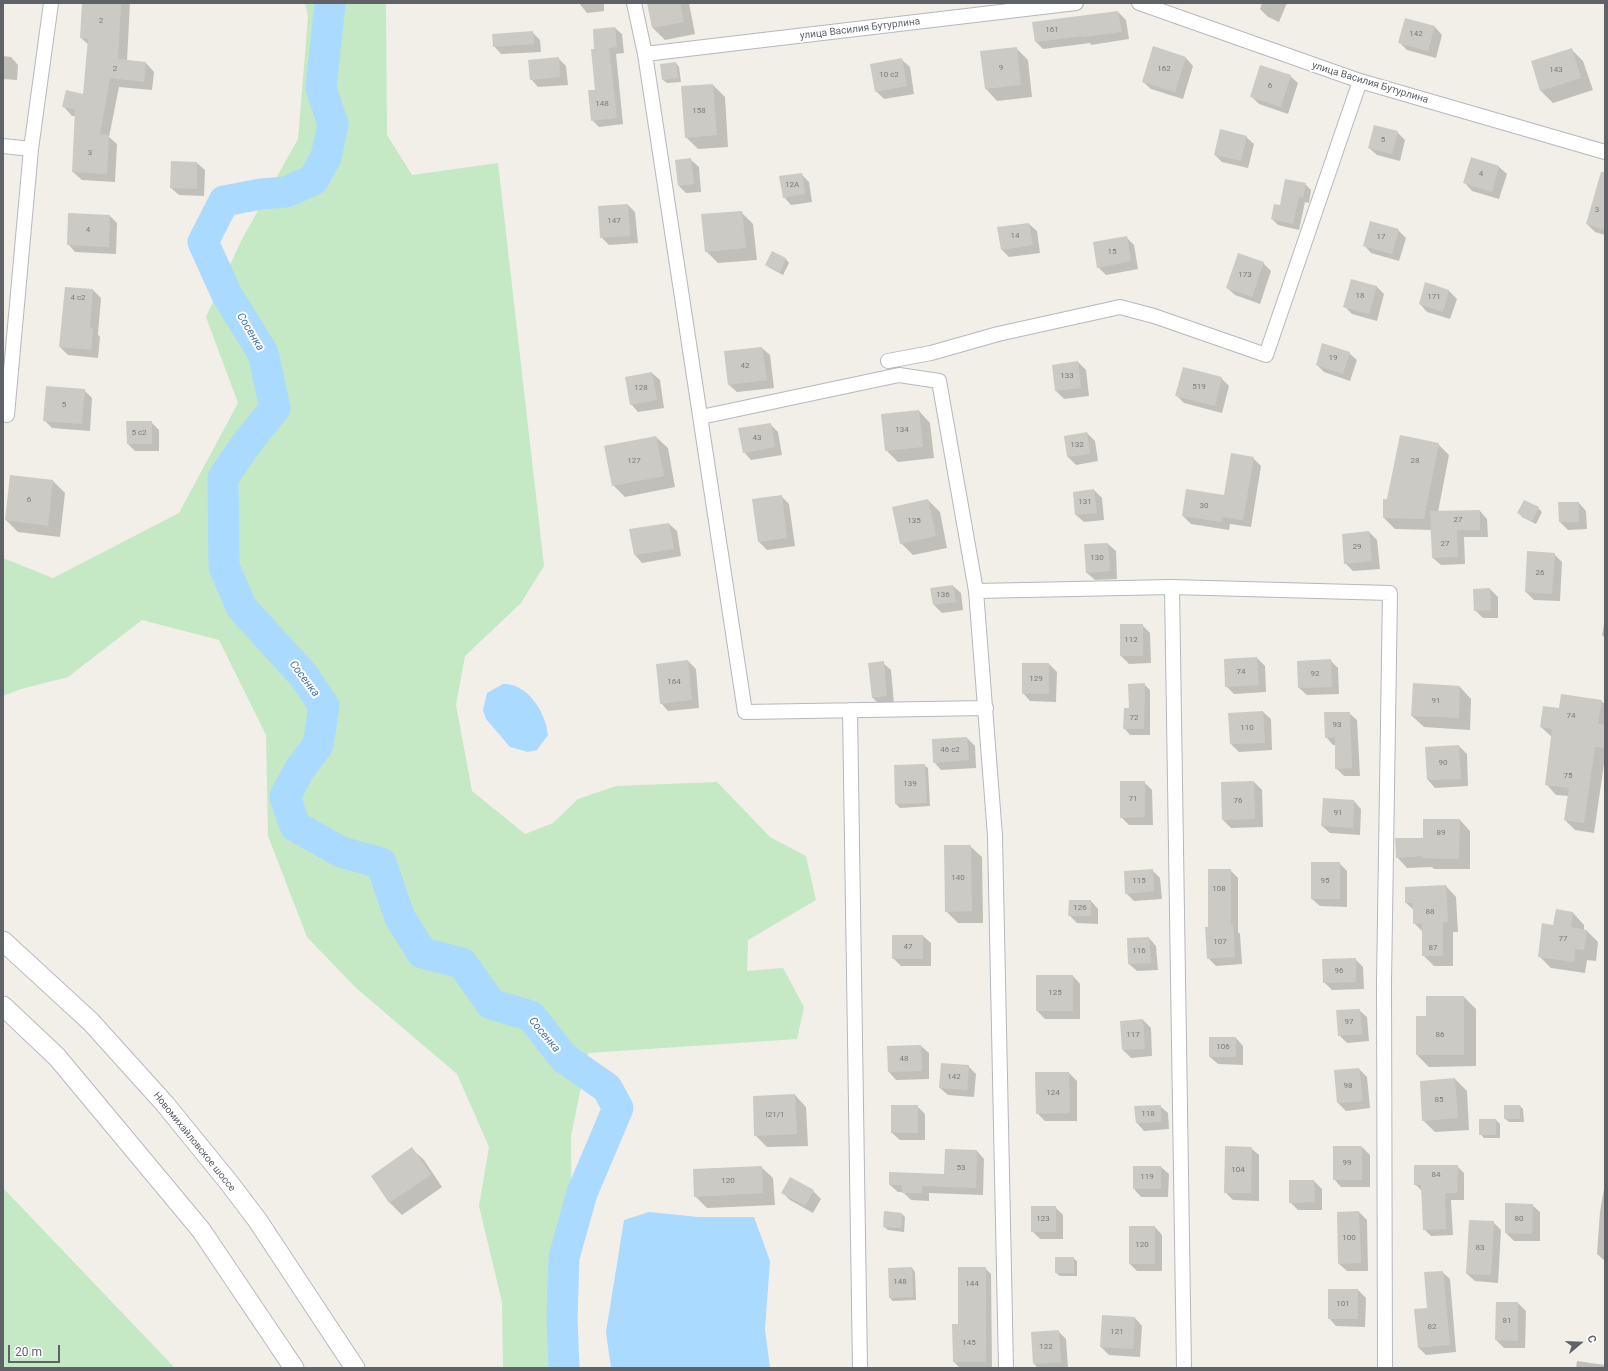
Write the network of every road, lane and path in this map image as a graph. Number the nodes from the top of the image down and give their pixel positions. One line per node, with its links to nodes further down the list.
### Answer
1 (51, 3): 8 (street)
2 (634, 3): 5 (street)
3 (1076, 3): 5 (street, улица Василия Бутурлина)
4 (1139, 3): 6 (street, улица Василия Бутурлина)
5 (645, 54): 12 (street)
6 (1360, 82): 9 (street, улица Василия Бутурлина); 10 (street)
7 (3, 146): 8 (street)
8 (31, 149): 11 (street)
9 (1605, 152)
10 (888, 361)
11 (3, 414)
12 (701, 417): 14 (street); 16 (street)
13 (1172, 586): 14 (street); 23 (street); 24 (street)
14 (976, 591): 15 (street)
15 (986, 708): 16 (street); 22 (street)
16 (850, 710): 21 (street)
17 (3, 941): 20 (main road, Новомихайловское шоссе)
18 (3, 1006): 19 (main road)
19 (294, 1368)
20 (355, 1368)
21 (860, 1368)
22 (1006, 1368)
23 (1184, 1368)
24 (1385, 1368)

